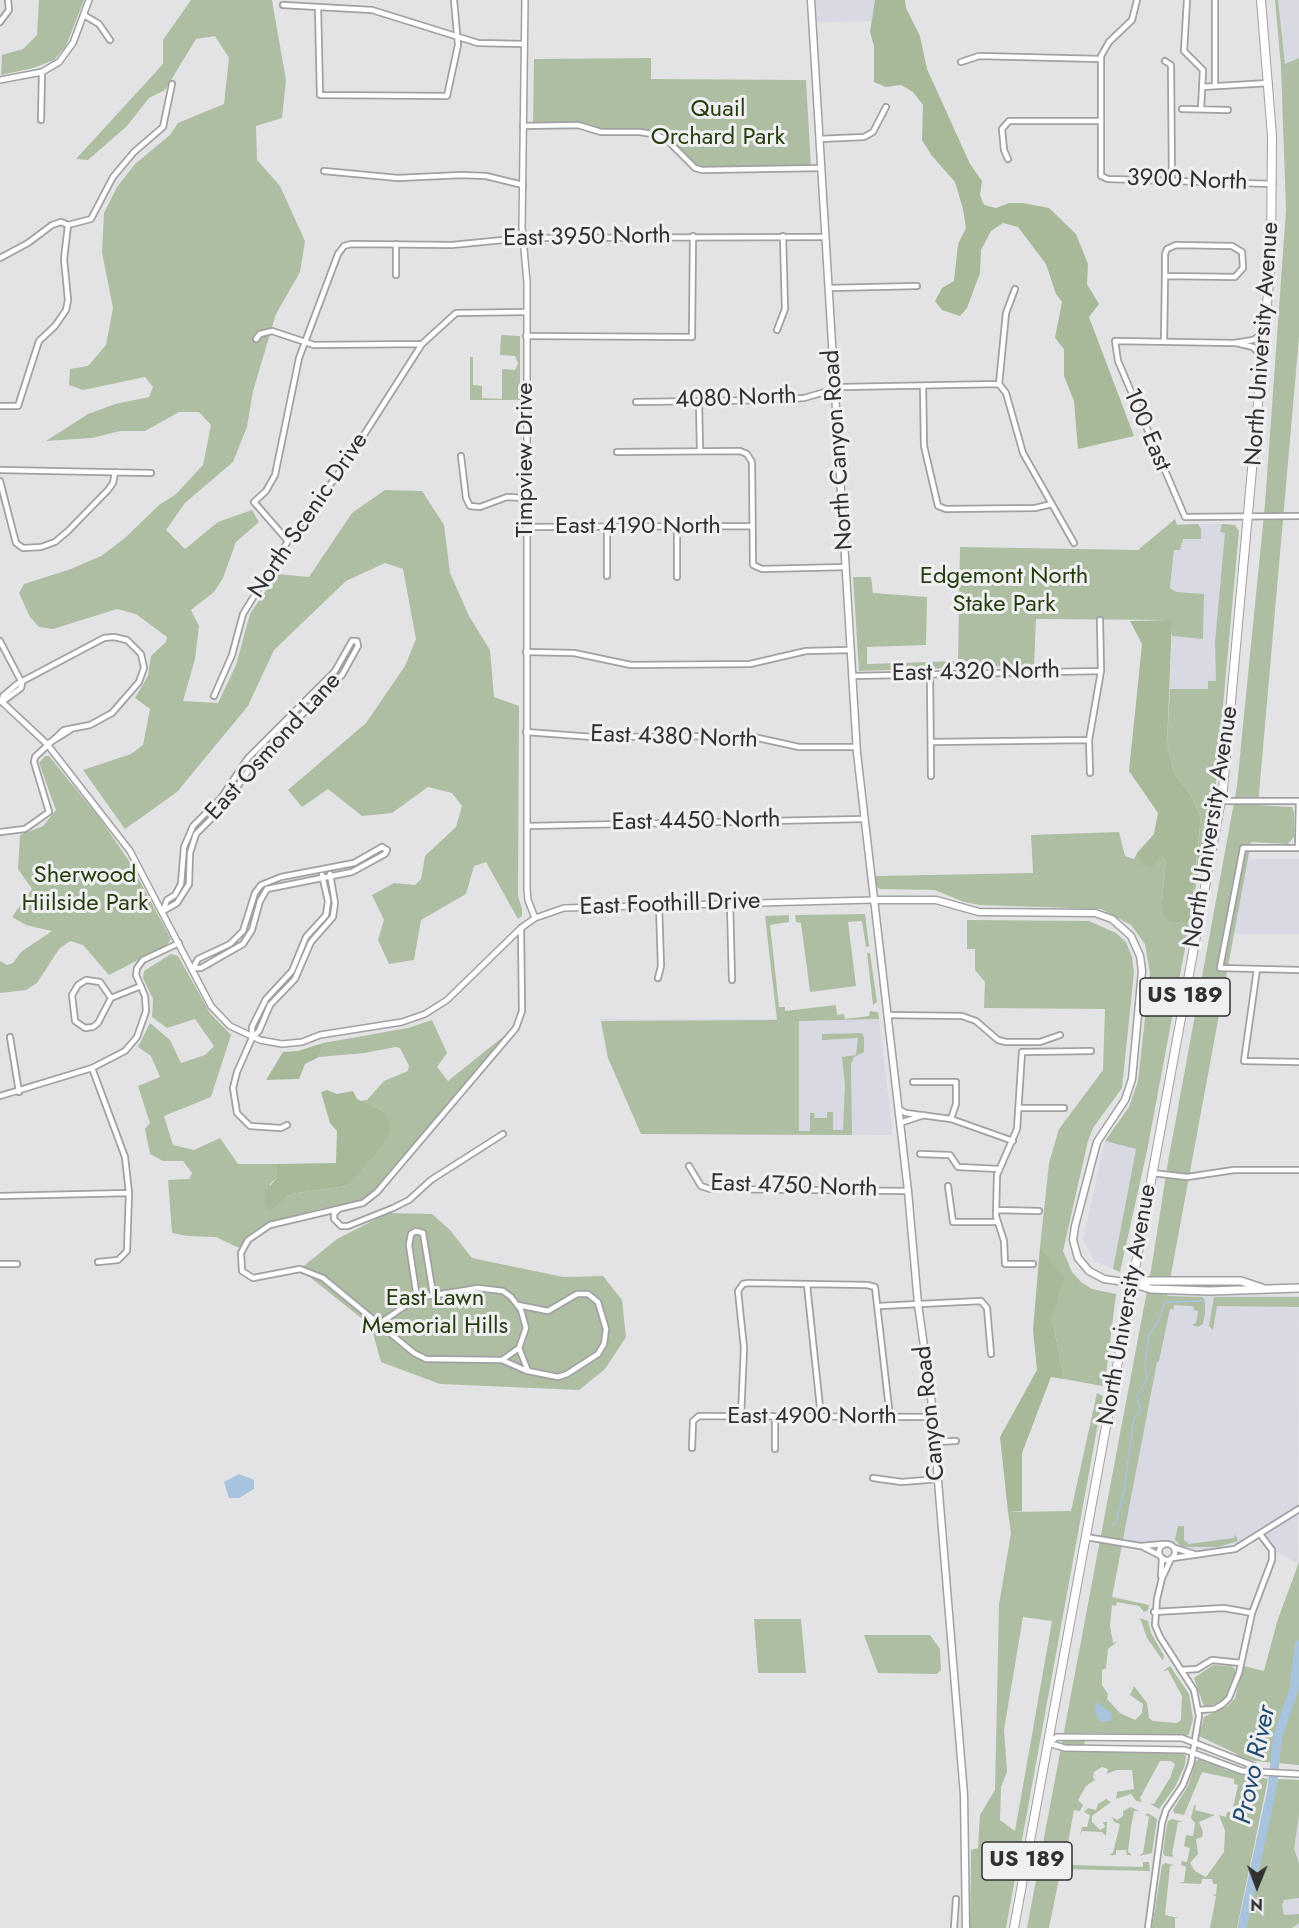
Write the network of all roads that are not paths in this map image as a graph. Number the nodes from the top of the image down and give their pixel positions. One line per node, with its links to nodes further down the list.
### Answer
1 (8, 0): 13 (street)
2 (89, 0): 12 (street)
3 (454, 0): 14 (street)
4 (525, 0): 16 (street, Timpview Drive)
5 (811, 0): 33 (main road, North Canyon Road)
6 (1137, 0): 17 (street)
7 (1186, 0): 25 (street)
8 (1215, 0): 24 (street)
9 (1262, 0): 22 (highway, North University Avenue / US 189)
10 (283, 5): 11 (street)
11 (318, 7): 14 (street); 14 (street)
12 (84, 15): 15 (street); 20 (street)
13 (0, 22)
14 (456, 38): 16 (street)
15 (110, 40)
16 (524, 44): 32 (street, Timpview Drive)
17 (1101, 59): 19 (street); 31 (street)
18 (1165, 61): 37 (street)
19 (961, 62)
20 (42, 72): 21 (street); 30 (street)
21 (0, 80)
22 (1269, 83): 24 (street); 38 (highway, North University Avenue / US 189)
23 (172, 84): 40 (street)
24 (1215, 85): 25 (street)
25 (1202, 87): 28 (street)
26 (886, 107): 33 (street)
27 (1182, 109): 28 (street)
28 (1201, 109): 29 (street)
29 (1228, 110)
30 (40, 120)
31 (1101, 121): 34 (street); 37 (street, 3900 North)
32 (523, 126): 35 (street); 39 (street, Timpview Drive)
33 (819, 139): 35 (main road, North Canyon Road)
34 (1008, 159)
35 (821, 168): 43 (main road, North Canyon Road)
36 (324, 171): 39 (street)
37 (1172, 181): 38 (street, 3900 North)
38 (1273, 184): 54 (highway, North University Avenue / US 189)
39 (523, 185): 44 (street, Timpview Drive)
40 (68, 225): 46 (street); 67 (street)
41 (693, 236): 42 (street, East 3950 North); 44 (street, East 3950 North); 55 (street)
42 (783, 236): 43 (street, East 3950 North); 53 (street)
43 (825, 237): 50 (main road, North Canyon Road)
44 (523, 238): 45 (street, East 3950 North); 52 (street, Timpview Drive)
45 (396, 244): 47 (street); 58 (street, East 3950 North)
46 (0, 258)
47 (396, 275)
48 (1165, 276): 48 (street); 57 (street)
49 (917, 286): 50 (street)
50 (829, 288): 64 (main road, North Canyon Road)
51 (1015, 289): 62 (street)
52 (526, 312): 55 (street, Timpview Drive); 60 (street, North Scenic Drive)
53 (777, 330)
54 (1266, 331): 59 (street); 61 (highway, North University Avenue / US 189)
55 (526, 336): 75 (street, Timpview Drive)
56 (256, 339): 58 (street)
57 (1164, 341): 59 (street); 77 (street, 100 East)
58 (305, 342): 60 (street); 83 (street)
59 (1234, 343): 61 (street)
60 (422, 344): 83 (street, North Scenic Drive)
61 (1263, 359): 77 (highway, North University Avenue / US 189)
62 (999, 384): 63 (street, 4080 North); 76 (street)
63 (923, 386): 64 (street, 4080 North); 76 (street)
64 (835, 390): 66 (street, 4080 North); 85 (main road, North Canyon Road)
65 (636, 402): 66 (street, 4080 North)
66 (699, 402): 68 (street)
67 (0, 406)
68 (700, 450): 69 (street); 79 (street)
69 (617, 452)
70 (461, 456): 75 (street)
71 (0, 470): 72 (street)
72 (115, 472): 73 (street); 74 (street)
73 (151, 473)
74 (0, 481)
75 (526, 498): 80 (street, Timpview Drive)
76 (1052, 504): 84 (street)
77 (1249, 516): 78 (street); 107 (highway, North University Avenue / US 189)
78 (1299, 516)
79 (751, 526): 82 (street, East 4190 North); 85 (street)
80 (526, 527): 81 (street, East 4190 North); 91 (street, Timpview Drive)
81 (607, 527): 82 (street, East 4190 North); 86 (street)
82 (677, 527): 87 (street)
83 (288, 541): 96 (street, North Scenic Drive)
84 (1074, 543)
85 (846, 567): 90 (main road, North Canyon Road)
86 (607, 576)
87 (677, 577)
88 (1100, 620): 92 (street)
89 (0, 641): 95 (street)
90 (851, 650): 91 (street); 94 (main road, North Canyon Road)
91 (526, 652): 98 (street, Timpview Drive)
92 (1101, 671): 93 (street, East 4320 North); 99 (street)
93 (930, 674): 94 (street, East 4320 North); 100 (street)
94 (852, 676): 102 (main road, North Canyon Road)
95 (22, 683): 97 (street); 101 (street)
96 (214, 696)
97 (1, 701): 101 (street)
98 (526, 732): 102 (street, East 4380 North); 110 (street, Timpview Drive)
99 (1089, 740): 100 (street); 103 (street)
100 (932, 742): 104 (street)
101 (47, 744): 111 (street); 122 (street)
102 (857, 747): 109 (main road, North Canyon Road)
103 (1090, 773)
104 (931, 776)
105 (226, 790): 106 (street); 106 (street, East Osmond Lane); 117 (street, East Osmond Lane)
106 (232, 794): 118 (street, East Osmond Lane)
107 (1221, 801): 108 (street); 158 (highway, North University Avenue / US 189)
108 (1299, 801): 112 (street)
109 (864, 819): 110 (street, East 4450 North); 119 (main road, North Canyon Road)
110 (527, 826): 123 (street, Timpview Drive)
111 (0, 832)
112 (1298, 848): 127 (street)
113 (329, 869): 114 (street); 115 (street); 115 (street)
114 (321, 870): 116 (street); 126 (street)
115 (331, 876): 116 (street); 136 (street)
116 (323, 878): 126 (street); 136 (street)
117 (177, 892): 118 (street); 122 (street, East Osmond Lane)
118 (182, 897): 122 (street)
119 (873, 900): 120 (street, East Foothill Drive); 133 (main road, Canyon Road); 171 (main road, East Foothill Drive)
120 (730, 903): 121 (street, East Foothill Drive); 130 (street)
121 (659, 905): 123 (street, East Foothill Drive); 129 (street)
122 (163, 911): 125 (street)
123 (536, 918): 124 (street, East Foothill Drive)
124 (521, 928): 136 (street, East Foothill Drive); 163 (street)
125 (179, 943): 126 (street); 131 (street)
126 (193, 968): 136 (street)
127 (1257, 969): 128 (street); 138 (street)
128 (1299, 970)
129 (658, 978)
130 (732, 980)
131 (141, 986): 132 (street); 139 (street)
132 (111, 998): 132 (street)
133 (887, 1015): 134 (street); 145 (main road, Canyon Road)
134 (1060, 1035)
135 (10, 1037): 141 (street)
136 (252, 1038): 149 (street)
137 (1091, 1051): 143 (street)
138 (1299, 1062)
139 (92, 1068): 141 (street); 161 (street)
140 (913, 1082): 147 (street)
141 (19, 1092): 142 (street)
142 (0, 1096)
143 (1021, 1108): 144 (street); 151 (street)
144 (1064, 1108)
145 (898, 1110): 146 (street); 148 (main road, Canyon Road)
146 (924, 1115): 147 (street); 148 (street)
147 (951, 1119): 151 (street)
148 (900, 1123): 160 (main road, Canyon Road)
149 (287, 1125)
150 (502, 1134): 153 (street)
151 (1013, 1141): 156 (street)
152 (920, 1154): 156 (street)
153 (469, 1157): 154 (street); 163 (street)
154 (474, 1164)
155 (689, 1166): 160 (street, East 4750 North)
156 (999, 1168): 164 (street)
157 (1299, 1170): 158 (street)
158 (1152, 1173): 171 (highway, North University Avenue / US 189)
159 (948, 1186): 166 (street)
160 (908, 1191): 176 (main road, Canyon Road)
161 (129, 1193): 162 (street); 167 (street)
162 (0, 1196)
163 (339, 1209): 179 (street)
164 (996, 1210): 165 (street); 166 (street)
165 (1039, 1211)
166 (998, 1222): 170 (street)
167 (98, 1262)
168 (0, 1264): 169 (street)
169 (17, 1264)
170 (1033, 1264)
171 (1131, 1283): 173 (main road); 197 (highway, North University Avenue / US 189)
172 (807, 1285): 178 (street); 184 (street); 186 (street)
173 (1299, 1288)
174 (433, 1294): 175 (street); 175 (street); 177 (street)
175 (417, 1298): 179 (street)
176 (918, 1304): 178 (street); 181 (street); 188 (main road, Canyon Road)
177 (518, 1305): 180 (street); 183 (street)
178 (879, 1306): 187 (street)
179 (380, 1323): 182 (street)
180 (519, 1348): 182 (street); 183 (street)
181 (991, 1354)
182 (502, 1360): 183 (street)
183 (528, 1371)
184 (741, 1416): 185 (street, East 4900 North); 191 (street, East 4900 North)
185 (775, 1417): 186 (street, East 4900 North); 192 (street)
186 (821, 1417): 187 (street, East 4900 North)
187 (890, 1417): 188 (street, East 4900 North)
188 (933, 1417): 190 (main road, Canyon Road)
189 (956, 1441): 190 (street)
190 (935, 1442): 194 (main road, Canyon Road)
191 (692, 1448)
192 (775, 1449)
193 (873, 1478): 194 (street)
194 (938, 1479): 218 (main road, Canyon Road)
195 (1299, 1509): 196 (street)
196 (1260, 1534): 201 (street); 206 (street)
197 (1086, 1537): 199 (street); 212 (highway, North University Avenue / US 189)
198 (1164, 1544): 199 (street); 200 (street); 202 (street)
199 (1140, 1546): 202 (street)
200 (1175, 1548): 201 (street); 203 (street)
201 (1197, 1555): 203 (street)
202 (1161, 1556): 203 (street); 204 (street)
203 (1172, 1558): 204 (street)
204 (1162, 1578): 205 (street)
205 (1154, 1612): 206 (street); 209 (street)
206 (1252, 1613): 207 (street)
207 (1241, 1664): 208 (street); 211 (street)
208 (1197, 1669): 209 (street); 210 (street)
209 (1181, 1670): 210 (street)
210 (1190, 1683): 211 (street)
211 (1199, 1710): 213 (street)
212 (1048, 1743): 213 (street); 213 (street); 219 (highway, North University Avenue / US 189)
213 (1193, 1747): 214 (street); 214 (street); 220 (street)
214 (1257, 1770): 215 (street)
215 (1299, 1774)
216 (956, 1899): 217 (street)
217 (954, 1928)
218 (966, 1928)
219 (1014, 1928)
220 (1148, 1928)

